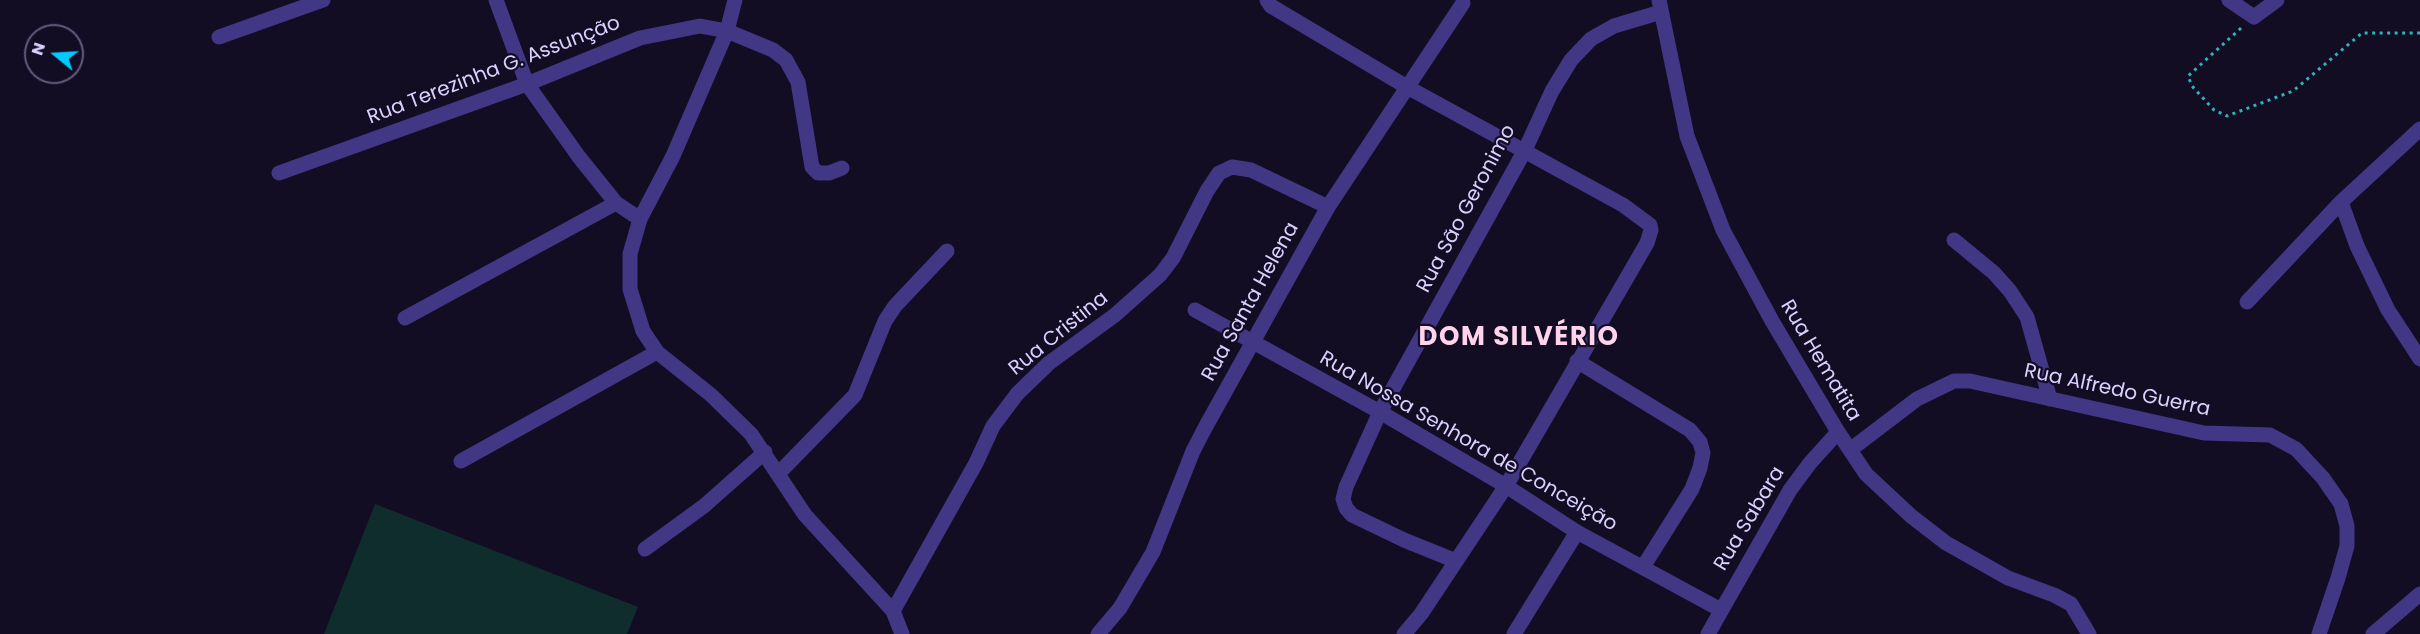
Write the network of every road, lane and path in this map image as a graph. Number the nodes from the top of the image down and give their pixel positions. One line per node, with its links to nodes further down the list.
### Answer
1 (323, 0): 12 (street)
2 (496, 0): 13 (street)
3 (735, 0): 10 (street)
4 (1267, 0): 14 (street)
5 (2229, 0): 9 (street)
6 (2277, 0): 9 (street)
7 (1463, 3): 14 (street, Rua Santa Helena)
8 (1660, 6): 16 (street, Rua São Geronimo); 34 (street, Rua Hematita)
9 (2254, 17): 11 (path)
10 (727, 31): 13 (street, Rua Terezinha G. Assunção); 17 (street, Rua Terezinha G. Assunção); 22 (street)
11 (2420, 33)
12 (219, 37)
13 (527, 84): 18 (street, Rua Terezinha G. Assunção); 20 (street)
14 (1407, 87): 16 (street); 21 (street, Rua Santa Helena)
15 (2420, 129): 19 (street)
16 (1525, 150): 31 (street); 33 (street, Rua São Geronimo)
17 (842, 168)
18 (279, 173)
19 (2341, 202): 25 (street); 30 (street)
20 (616, 203): 22 (street); 27 (street)
21 (1328, 207): 28 (street, Rua Santa Helena); 46 (street, Rua Cristina)
22 (640, 219): 29 (street)
23 (1954, 240): 32 (street)
24 (947, 251): 38 (street)
25 (2247, 303)
26 (1196, 310): 28 (street, Rua Nossa Senhora de Conceição)
27 (405, 318)
28 (1253, 343): 33 (street, Rua Nossa Senhora de Conceição); 48 (street, Rua Santa Helena)
29 (657, 352): 36 (street); 37 (street)
30 (2420, 359)
31 (1577, 361): 39 (street); 43 (street)
32 (2050, 399): 35 (street, Rua Alfredo Guerra); 53 (street, Rua Alfredo Guerra)
33 (1380, 412): 39 (street, Rua Nossa Senhora de Conceição); 42 (street, Rua São Geronimo)
34 (1838, 432): 35 (street, Rua Hematita); 45 (street, Rua Sabara)
35 (1850, 450): 52 (street, Rua Hematita)
36 (765, 452): 38 (street); 41 (street)
37 (461, 461)
38 (778, 474): 46 (street)
39 (1506, 486): 40 (street, Rua Nossa Senhora de Conceição); 42 (street)
40 (1577, 532): 43 (street, Rua Nossa Senhora de Conceição); 50 (street)
41 (645, 549)
42 (1456, 561): 49 (street)
43 (1643, 567): 45 (street, Rua Nossa Senhora de Conceição)
44 (2420, 594): 54 (street)
45 (1721, 610): 51 (street, Rua Sabara)
46 (893, 611): 47 (street)
47 (902, 634)
48 (1098, 634)
49 (1404, 634)
50 (1514, 634)
51 (1708, 634)
52 (2089, 634)
53 (2319, 634)
54 (2373, 634)

